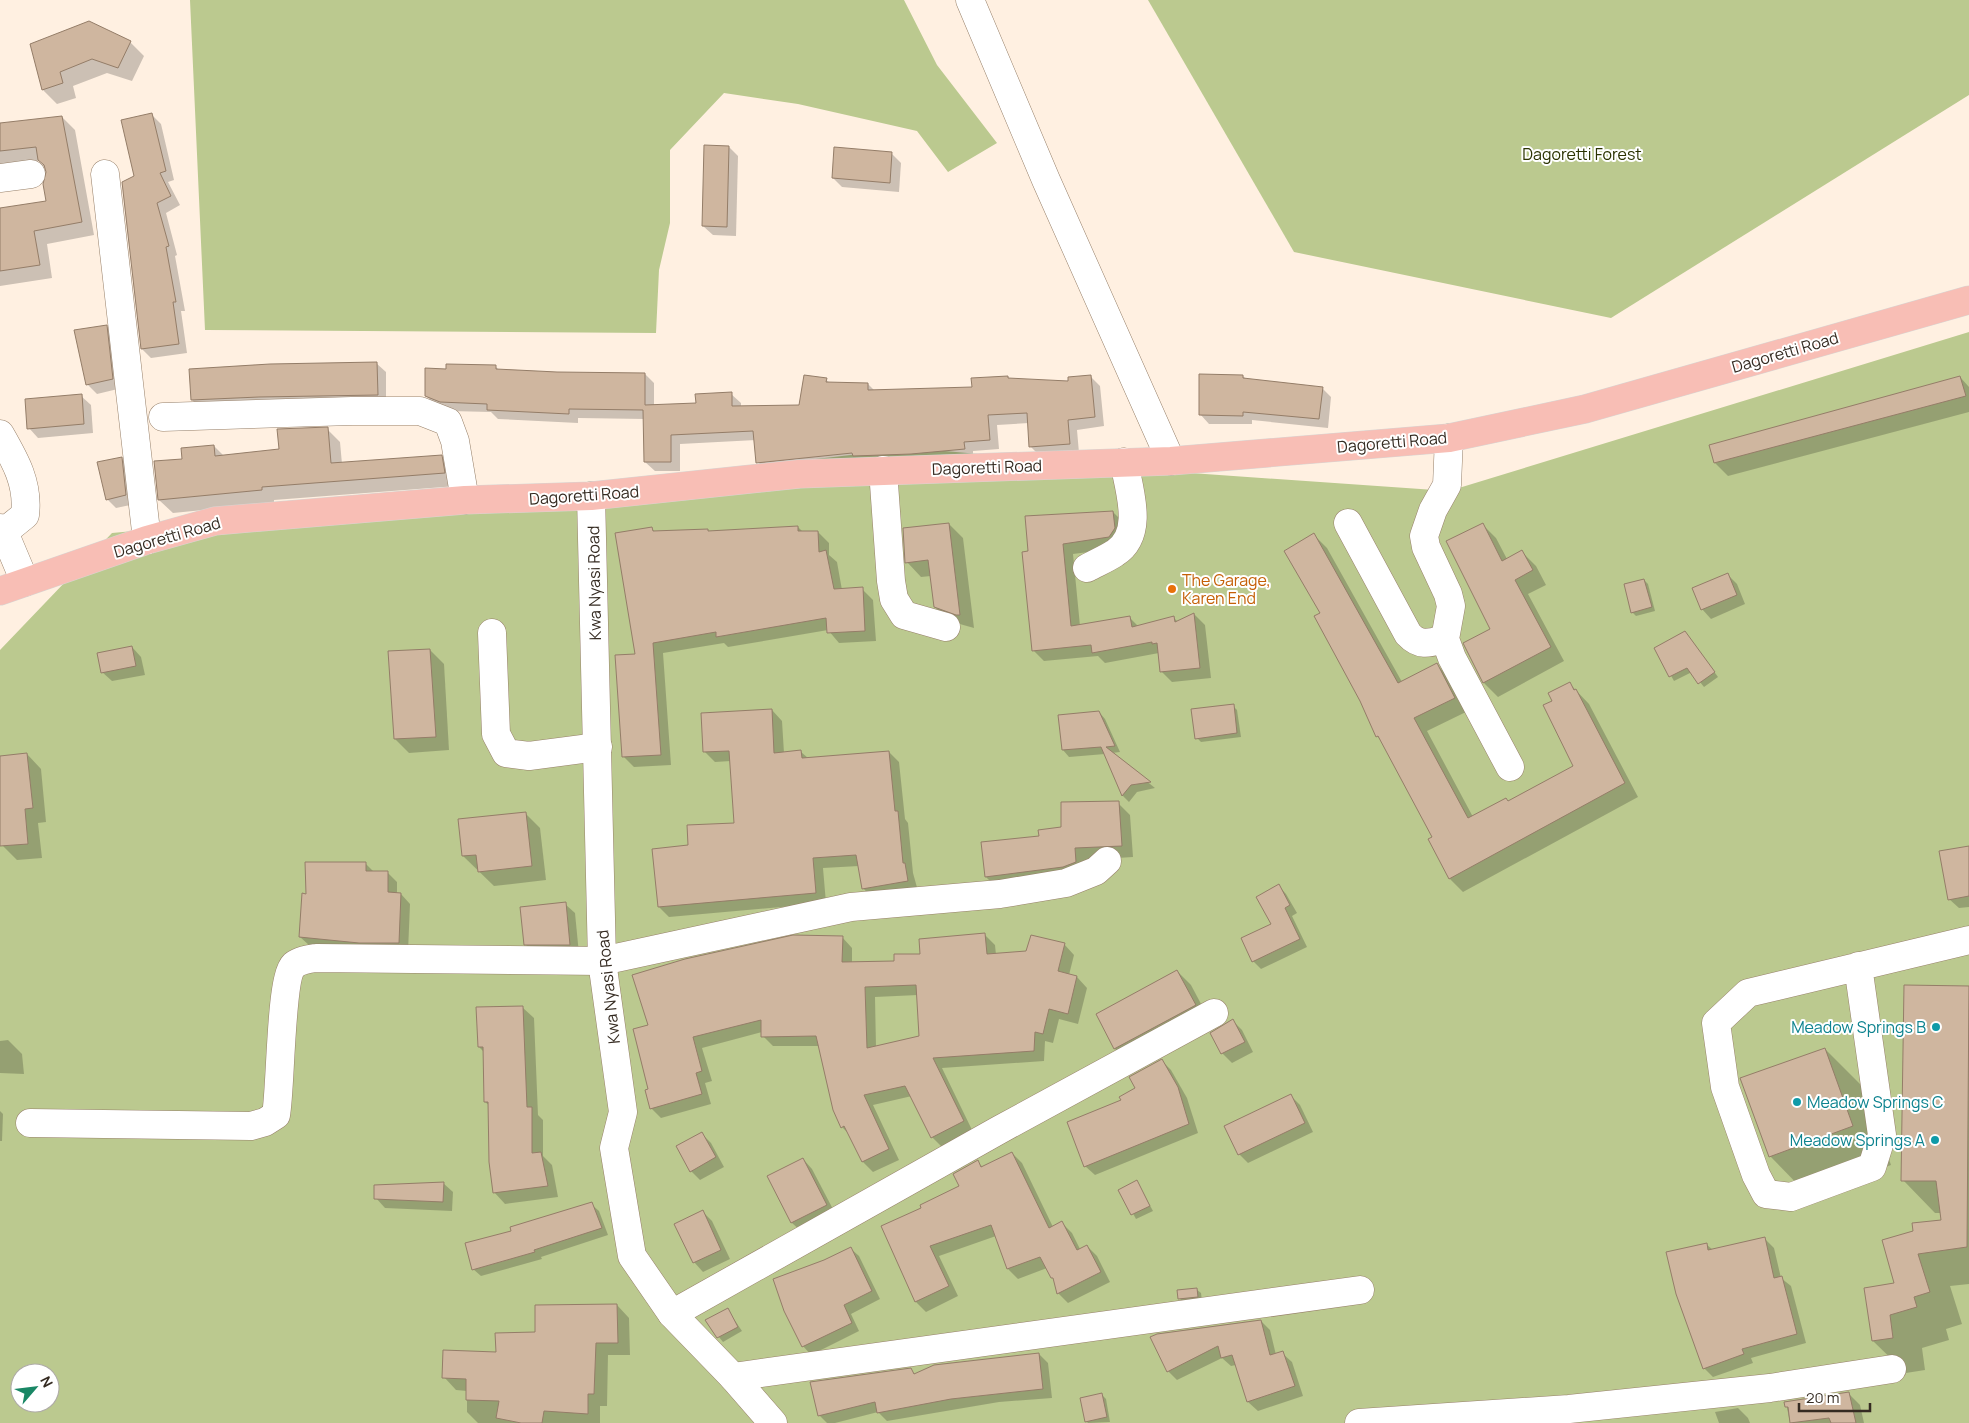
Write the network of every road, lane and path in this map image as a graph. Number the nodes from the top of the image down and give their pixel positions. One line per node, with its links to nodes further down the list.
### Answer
1 (970, 0): 9 (street)
2 (31, 174): 4 (street)
3 (105, 174): 16 (street)
4 (0, 178)
5 (1969, 300): 8 (main road, Dagoretti Road)
6 (163, 417): 13 (street)
7 (0, 434): 15 (street)
8 (1449, 438): 9 (main road, Dagoretti Road); 21 (street)
9 (1171, 461): 10 (main road, Dagoretti Road)
10 (1124, 462): 11 (main road, Dagoretti Road); 17 (street)
11 (883, 470): 12 (main road, Dagoretti Road); 19 (street)
12 (591, 496): 13 (main road, Dagoretti Road); 22 (street, Kwa Nyasi Road)
13 (465, 500): 16 (main road, Dagoretti Road)
14 (1348, 522): 21 (street)
15 (2, 530): 18 (street)
16 (147, 540): 18 (main road, Dagoretti Road)
17 (1087, 568)
18 (12, 586)
19 (946, 627)
20 (492, 633): 22 (street)
21 (1445, 639): 23 (street)
22 (598, 746): 26 (street, Kwa Nyasi Road)
23 (1510, 767)
24 (1107, 861): 26 (street)
25 (1969, 940): 27 (street)
26 (602, 961): 29 (street); 31 (street, Kwa Nyasi Road)
27 (1858, 966): 27 (street)
28 (1214, 1013): 31 (street)
29 (30, 1122)
30 (1360, 1290): 33 (street)
31 (672, 1314): 33 (street, Kwa Nyasi Road)
32 (1892, 1369): 35 (street)
33 (733, 1377): 34 (street, Kwa Nyasi Road)
34 (773, 1423)
35 (1360, 1423)

